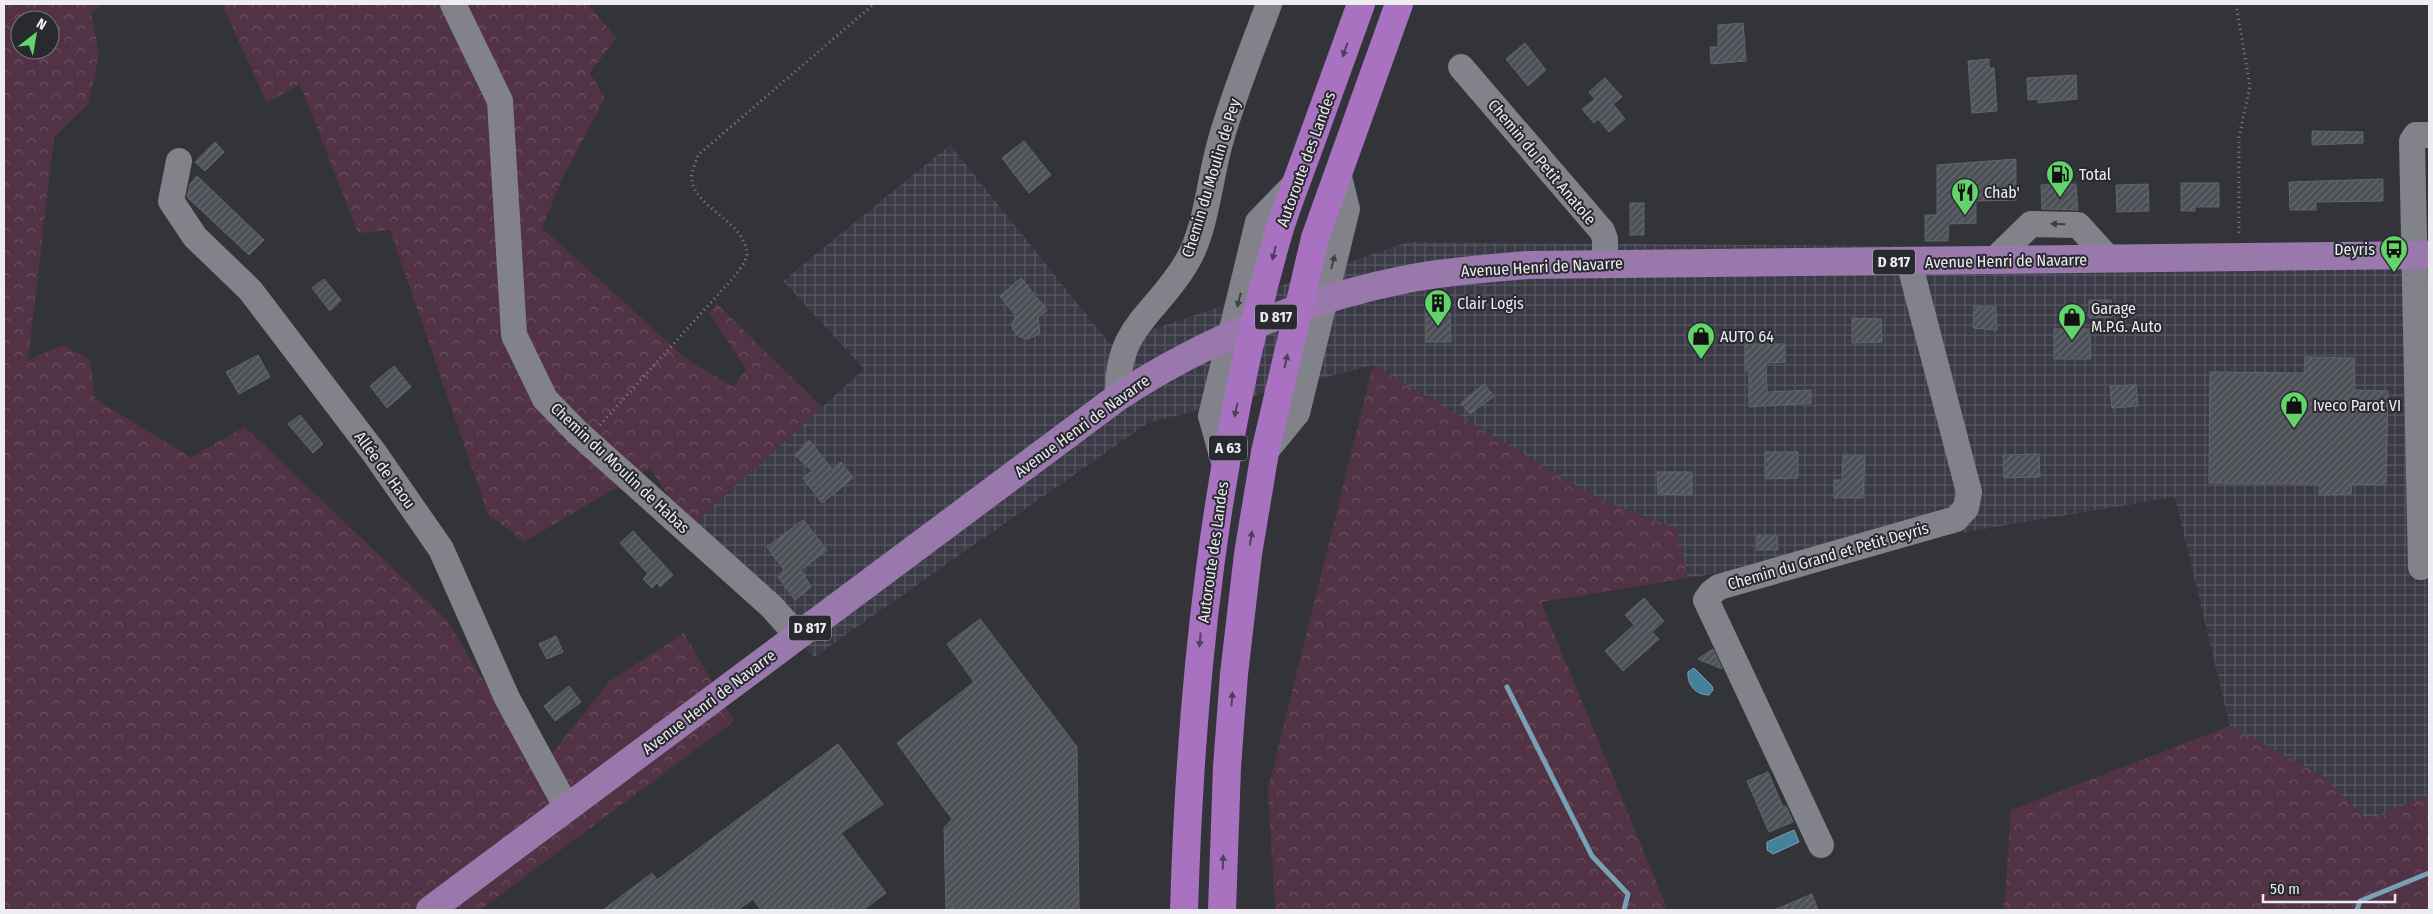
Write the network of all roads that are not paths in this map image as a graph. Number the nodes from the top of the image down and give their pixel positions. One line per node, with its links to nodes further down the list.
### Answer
1 (453, 4): 15 (street, Chemin du Moulin de Habas)
2 (1269, 4): 13 (street, Chemin du Moulin de Pey)
3 (1361, 4): 19 (highway, Autoroute des Landes / A 63, one-way to 19)
4 (1399, 4): 20 (highway, A 63, one-way to 4)
5 (1461, 67): 12 (street, Chemin du Petit Anatole)
6 (2429, 135): 8 (street)
7 (179, 161): 16 (street, Allée de Haou)
8 (2422, 255): 9 (main road, Avenue Henri de Navarre / D 817); 14 (street)
9 (2109, 259): 10 (main road, Avenue Henri de Navarre / D 817); 10 (street, one-way to 10)
10 (1993, 261): 11 (main road, Avenue Henri de Navarre / D 817)
11 (1908, 262): 12 (main road, Avenue Henri de Navarre / D 817); 17 (street, Chemin du Grand et Petit Deyris)
12 (1605, 264): 13 (main road, Avenue Henri de Navarre / D 817)
13 (1118, 397): 15 (main road, Avenue Henri de Navarre / D 817)
14 (2421, 567)
15 (798, 636): 16 (main road, Avenue Henri de Navarre / D 817)
16 (567, 808): 18 (main road, Avenue Henri de Navarre / D 817)
17 (1821, 845)
18 (430, 910)
19 (1184, 910)
20 (1222, 910)

